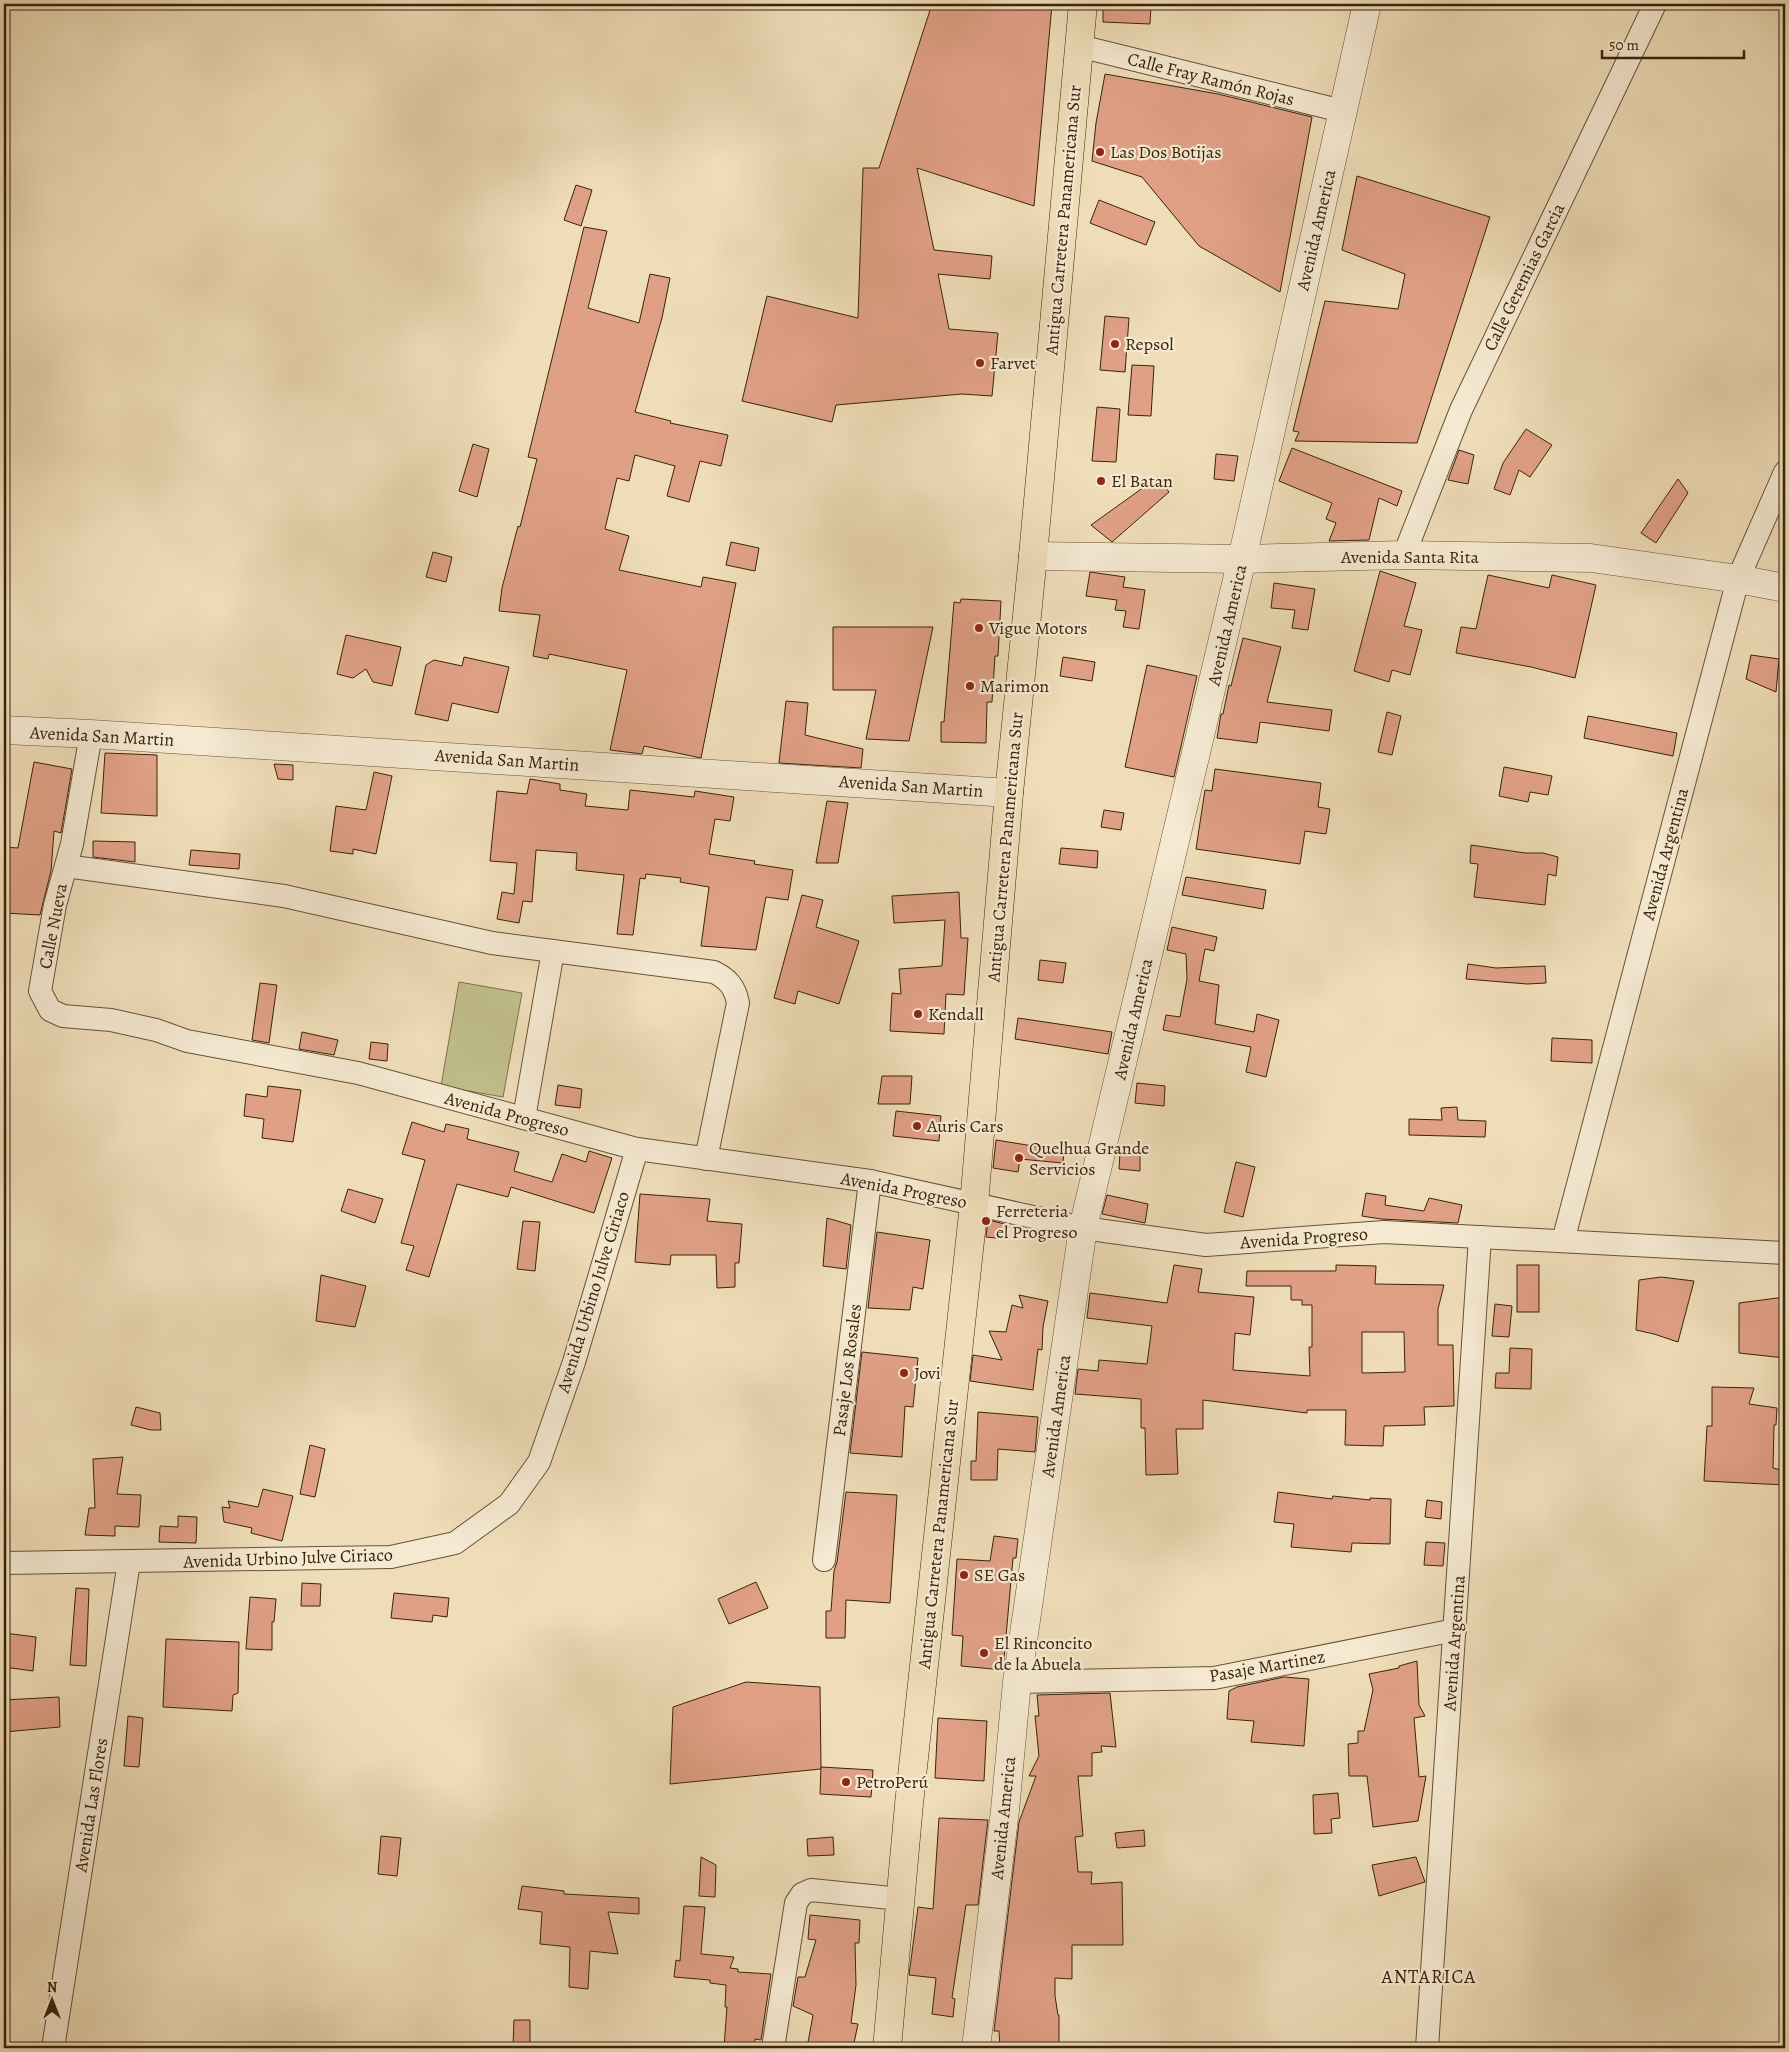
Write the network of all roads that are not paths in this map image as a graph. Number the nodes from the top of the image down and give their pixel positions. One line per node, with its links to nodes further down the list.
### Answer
1 (1083, 4): 4 (highway, Antigua Carretera Panamericana Sur)
2 (1367, 4): 5 (street, Avenida America)
3 (1655, 4): 7 (street, Calle Geremias Garcia)
4 (1079, 46): 5 (street, Calle Fray Ramón Rojas); 8 (highway, Antigua Carretera Panamericana Sur)
5 (1342, 111): 9 (street, Avenida America)
6 (1785, 472): 10 (street, Avenida Argentina)
7 (1404, 555): 9 (street, Avenida Santa Rita); 10 (street, Avenida Santa Rita)
8 (1033, 556): 9 (street, Avenida Santa Rita); 14 (highway, Antigua Carretera Panamericana Sur)
9 (1242, 559): 23 (street, Avenida America)
10 (1738, 579): 11 (street, Avenida Santa Rita); 25 (street, Avenida Argentina)
11 (1785, 588)
12 (4, 730): 13 (street, Avenida San Martin)
13 (91, 734): 14 (street, Avenida San Martin); 15 (street, Calle Nueva)
14 (1009, 793): 22 (highway, Antigua Carretera Panamericana Sur)
15 (66, 866): 16 (street); 17 (street, Calle Nueva)
16 (553, 951): 18 (street); 20 (street)
17 (156, 1030): 18 (street, Avenida Progreso)
18 (524, 1118): 19 (street, Avenida Progreso)
19 (637, 1149): 20 (street, Avenida Progreso); 28 (street, Avenida Urbino Julve Ciriaco)
20 (706, 1159): 21 (street, Avenida Progreso)
21 (870, 1180): 22 (street, Avenida Progreso); 27 (street, Pasaje Los Rosales)
22 (974, 1204): 23 (street, Avenida Progreso); 32 (highway, Antigua Carretera Panamericana Sur)
23 (1083, 1228): 24 (street, Avenida Progreso); 31 (street, Avenida America)
24 (1480, 1237): 25 (street, Avenida Progreso); 30 (street, Avenida Argentina)
25 (1563, 1241): 26 (street, Avenida Progreso)
26 (1785, 1253)
27 (824, 1560)
28 (129, 1562): 29 (street, Avenida Urbino Julve Ciriaco); 33 (street, Avenida Las Flores)
29 (4, 1563)
30 (1455, 1630): 31 (street, Pasaje Martinez); 37 (street, Avenida Argentina)
31 (1016, 1682): 36 (street, Avenida America)
32 (901, 1899): 34 (street); 35 (highway, Antigua Carretera Panamericana Sur)
33 (53, 2048)
34 (773, 2048)
35 (887, 2048)
36 (976, 2048)
37 (1427, 2048)

